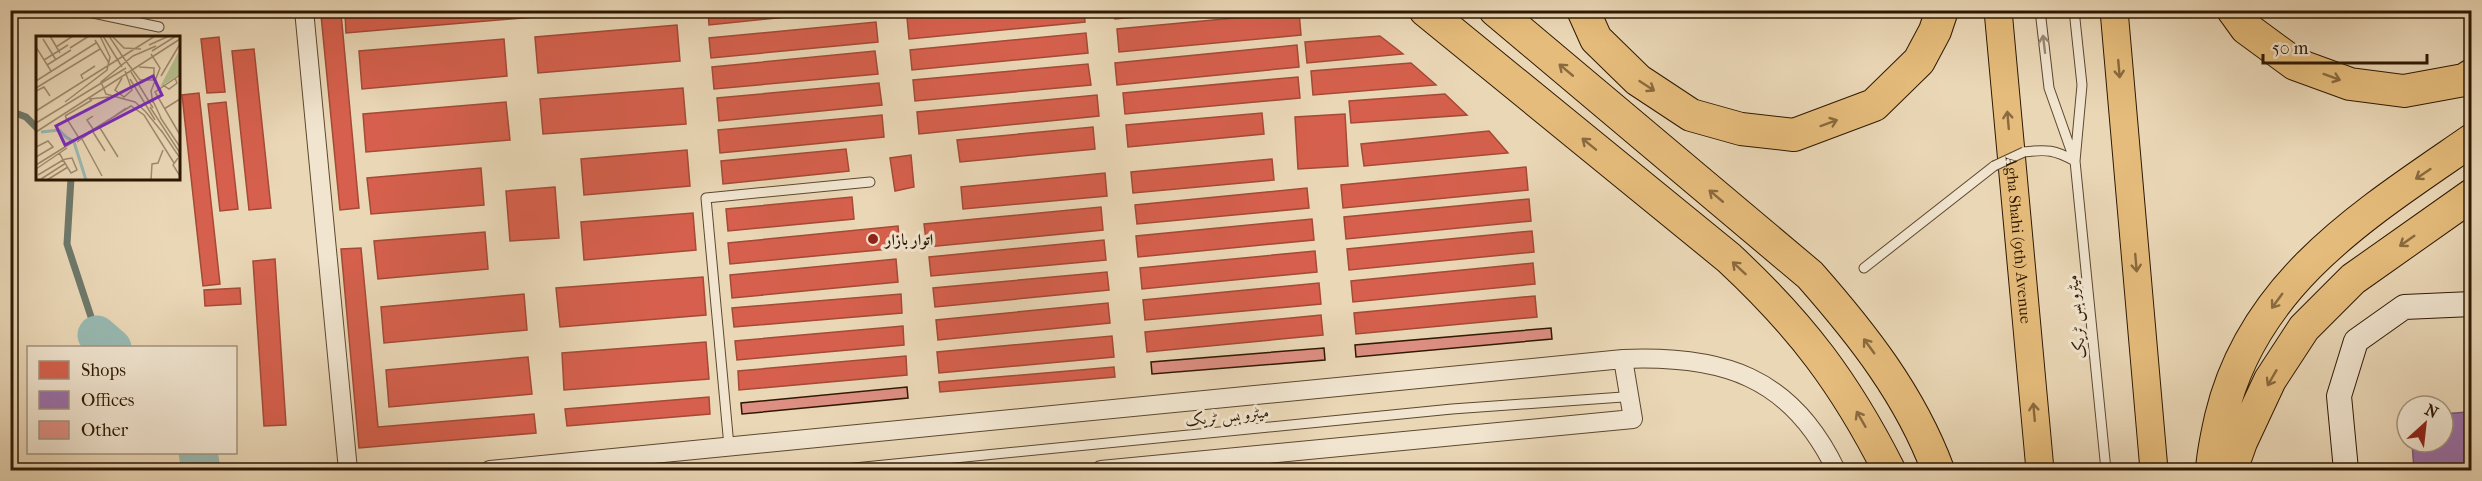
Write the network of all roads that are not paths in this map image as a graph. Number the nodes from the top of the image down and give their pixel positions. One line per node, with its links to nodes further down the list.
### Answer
1 (79, 10): 12 (lane)
2 (304, 10): 23 (street)
3 (1425, 10): 28 (highway, one-way to 3)
4 (1495, 10): 29 (highway, one-way to 4)
5 (1583, 10): 6 (highway, one-way to 6)
6 (1942, 10)
7 (1998, 10): 30 (main road, Agha Shahi (9th) Avenue, one-way to 7)
8 (2040, 10): 15 (lane, میٹرو بس ٹریک, one-way to 8)
9 (2074, 10): 15 (lane, میٹرو بس ٹریک)
10 (2114, 10): 32 (main road, one-way to 32)
11 (2233, 10): 13 (highway, one-way to 13)
12 (159, 27)
13 (2472, 75)
14 (2472, 141): 33 (highway, one-way to 33)
15 (2075, 161): 18 (lane, bridge); 31 (lane, میٹرو بس ٹریک)
16 (870, 182): 22 (lane)
17 (2472, 195): 34 (highway, one-way to 34)
18 (1864, 268)
19 (2472, 304): 35 (street)
20 (1623, 359): 22 (street); 26 (street); 27 (street)
21 (1623, 397): 25 (lane, میٹرو بس ٹریک)
22 (729, 446): 24 (street)
23 (348, 471)
24 (490, 471)
25 (834, 471)
26 (1101, 471)
27 (1836, 471)
28 (1889, 471)
29 (1938, 471)
30 (2040, 471)
31 (2106, 471)
32 (2154, 471)
33 (2212, 471)
34 (2231, 471)
35 (2346, 471)

